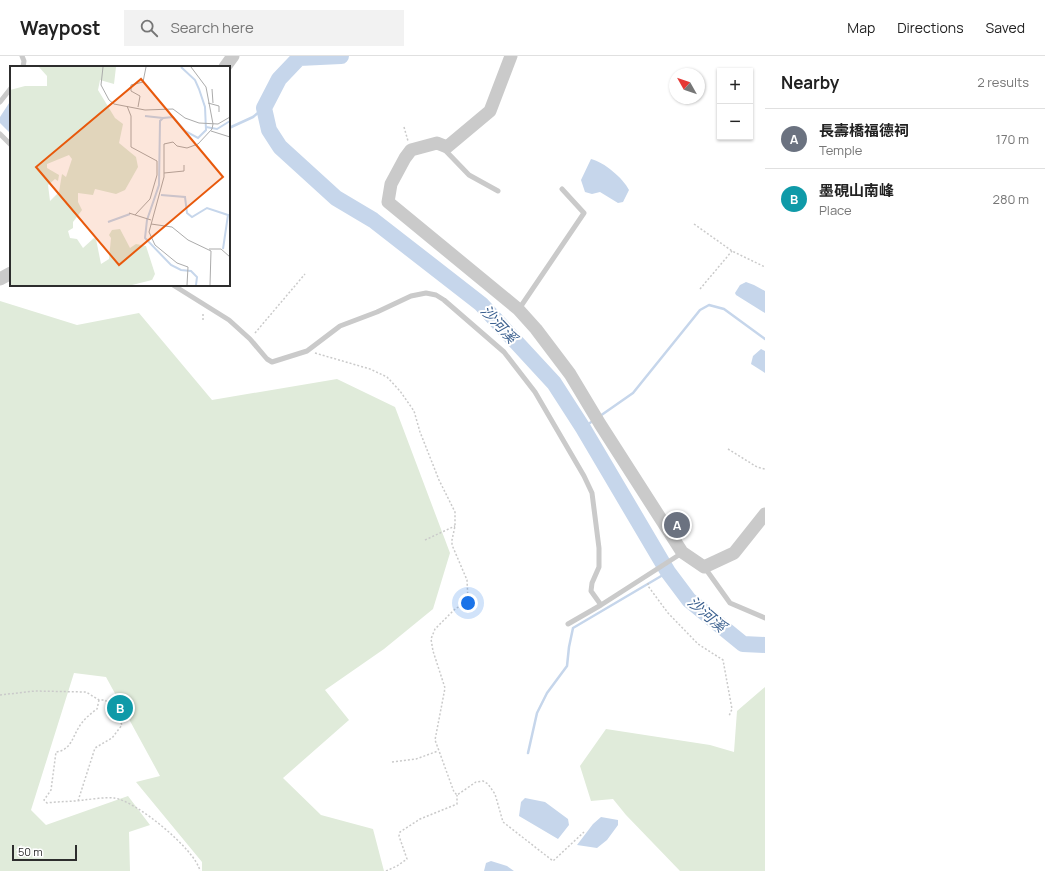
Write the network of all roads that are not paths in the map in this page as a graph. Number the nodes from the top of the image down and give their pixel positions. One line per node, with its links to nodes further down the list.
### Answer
1 (22, 56): 4 (lane)
2 (233, 56): 5 (street)
3 (510, 56): 9 (street)
4 (23, 66)
5 (226, 66)
6 (10, 89): 7 (lane)
7 (0, 102)
8 (0, 134): 10 (lane)
9 (437, 142): 12 (lane); 16 (street)
10 (10, 144)
11 (562, 189): 16 (lane)
12 (498, 191)
13 (10, 274): 14 (street)
14 (0, 279)
15 (175, 286): 20 (lane)
16 (518, 309): 18 (street)
17 (765, 514): 19 (street)
18 (678, 556): 19 (street); 20 (lane)
19 (704, 566): 21 (lane)
20 (600, 605): 22 (lane)
21 (765, 618)
22 (568, 624)

